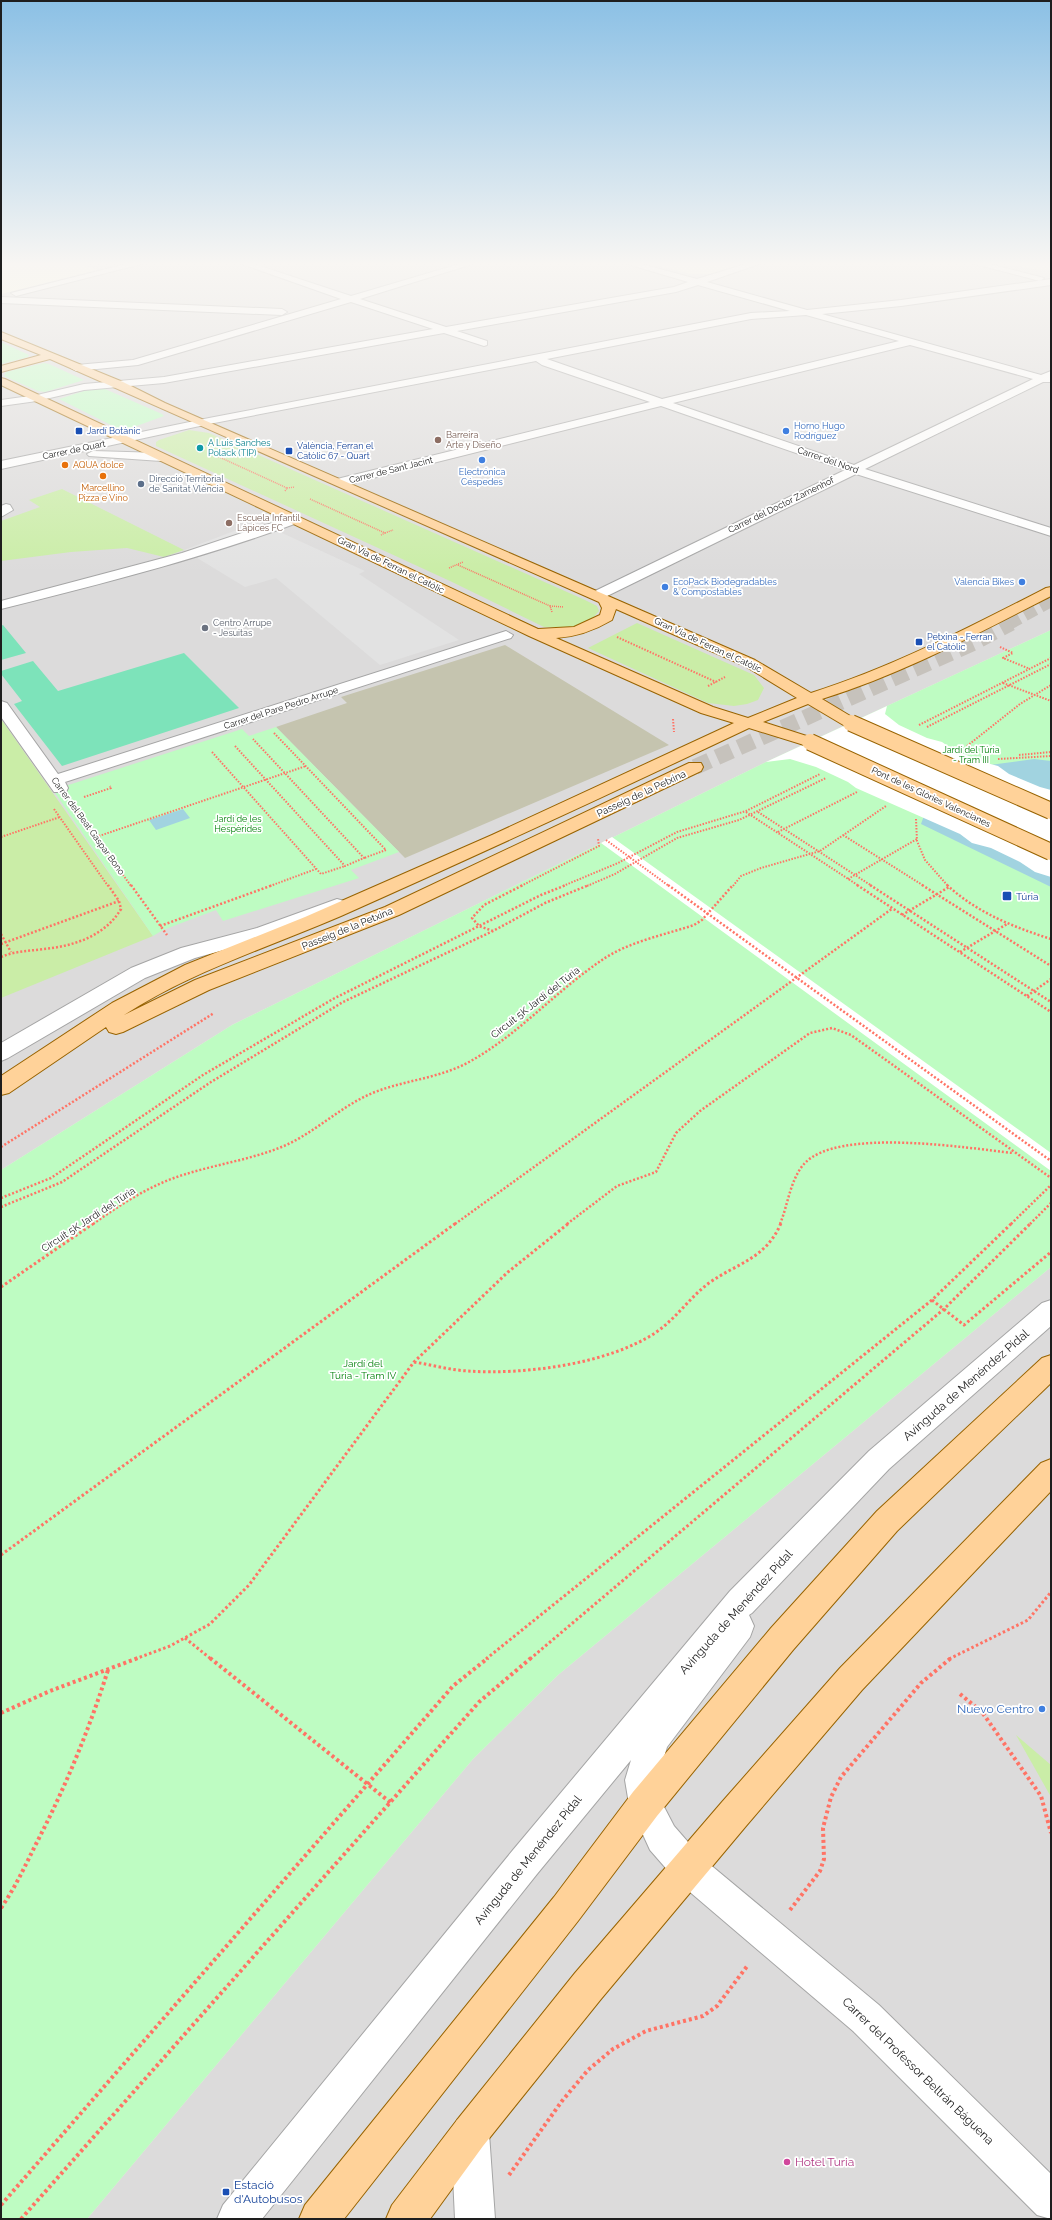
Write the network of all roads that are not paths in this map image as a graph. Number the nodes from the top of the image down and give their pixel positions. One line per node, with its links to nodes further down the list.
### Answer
1 (14, 366): 10 (main road)
2 (71, 366): 9 (main road, Gran Via de Ferran el Catòlic)
3 (113, 366): 9 (street); 13 (street)
4 (242, 366): 13 (street)
5 (500, 366): 18 (street, Carrer de Quart)
6 (554, 366): 16 (street, Carrer del Nord)
7 (812, 366): 16 (street, Carrer de Sant Jacint)
8 (1000, 366): 11 (street)
9 (76, 368): 14 (main road, Gran Via de Ferran el Catòlic)
10 (1, 369)
11 (1048, 378): 23 (street, Carrer del Doctor Zamenhof)
12 (1, 381): 15 (main road, Gran Via de Ferran el Catòlic)
13 (149, 382): 14 (street)
14 (119, 384): 15 (street, Gran Via de Ferran el Catòlic); 18 (main road, Gran Via de Ferran el Catòlic)
15 (37, 398): 17 (street); 19 (main road, Gran Via de Ferran el Catòlic)
16 (663, 402): 23 (street, Carrer del Nord); 24 (street, Carrer de Sant Jacint)
17 (1, 403)
18 (203, 423): 19 (street, Carrer de Quart); 24 (main road, Gran Via de Ferran el Catòlic)
19 (124, 439): 20 (street, Carrer de Quart); 21 (main road, Gran Via de Ferran el Catòlic)
20 (62, 453): 21 (street); 22 (street, Carrer de Quart)
21 (161, 457): 25 (main road, Gran Via de Ferran el Catòlic)
22 (1, 465)
23 (853, 469): 26 (street, Carrer del Nord); 28 (street, Carrer del Doctor Zamenhof)
24 (341, 482): 28 (main road, Gran Via de Ferran el Catòlic)
25 (296, 519): 29 (street); 30 (main road, Gran Via de Ferran el Catòlic)
26 (1051, 532)
27 (1051, 591): 32 (main road, Passeig de la Petxina)
28 (602, 597): 30 (main road); 32 (main road, Gran Via de Ferran el Catòlic)
29 (1, 604)
30 (534, 633): 34 (main road, Gran Via de Ferran el Catòlic)
31 (506, 635): 36 (street, Carrer del Pare Pedro Arrupe)
32 (810, 698): 34 (main road, Passeig de la Petxina); 37 (main road, Gran Via de Ferran el Catòlic, bridge)
33 (1, 706): 36 (street, Carrer del Beat Gaspar Bono)
34 (748, 723): 38 (main road, Pont de les Glòries Valencianes, bridge); 39 (main road, Passeig de la Petxina)
35 (695, 768): 41 (main road, Passeig de la Petxina)
36 (58, 784)
37 (1051, 812)
38 (1051, 852)
39 (416, 875): 40 (street, Passeig de la Petxina); 41 (main road, Passeig de la Petxina)
40 (1, 1053)
41 (1, 1089)
42 (1051, 1311): 45 (street, Avinguda de Menéndez Pidal)
43 (1051, 1366): 46 (main road)
44 (1051, 1472): 47 (main road)
45 (829, 1510): 46 (street, Avinguda de Menéndez Pidal); 50 (street, Avinguda de Menéndez Pidal)
46 (645, 1804): 47 (street, Avinguda de Menéndez Pidal); 51 (main road)
47 (689, 1870): 48 (main road); 49 (street, Carrer del Professor Beltrán Báguena)
48 (470, 2133): 52 (main road); 53 (street)
49 (1051, 2201)
50 (236, 2219)
51 (319, 2219)
52 (406, 2219)
53 (475, 2219)

